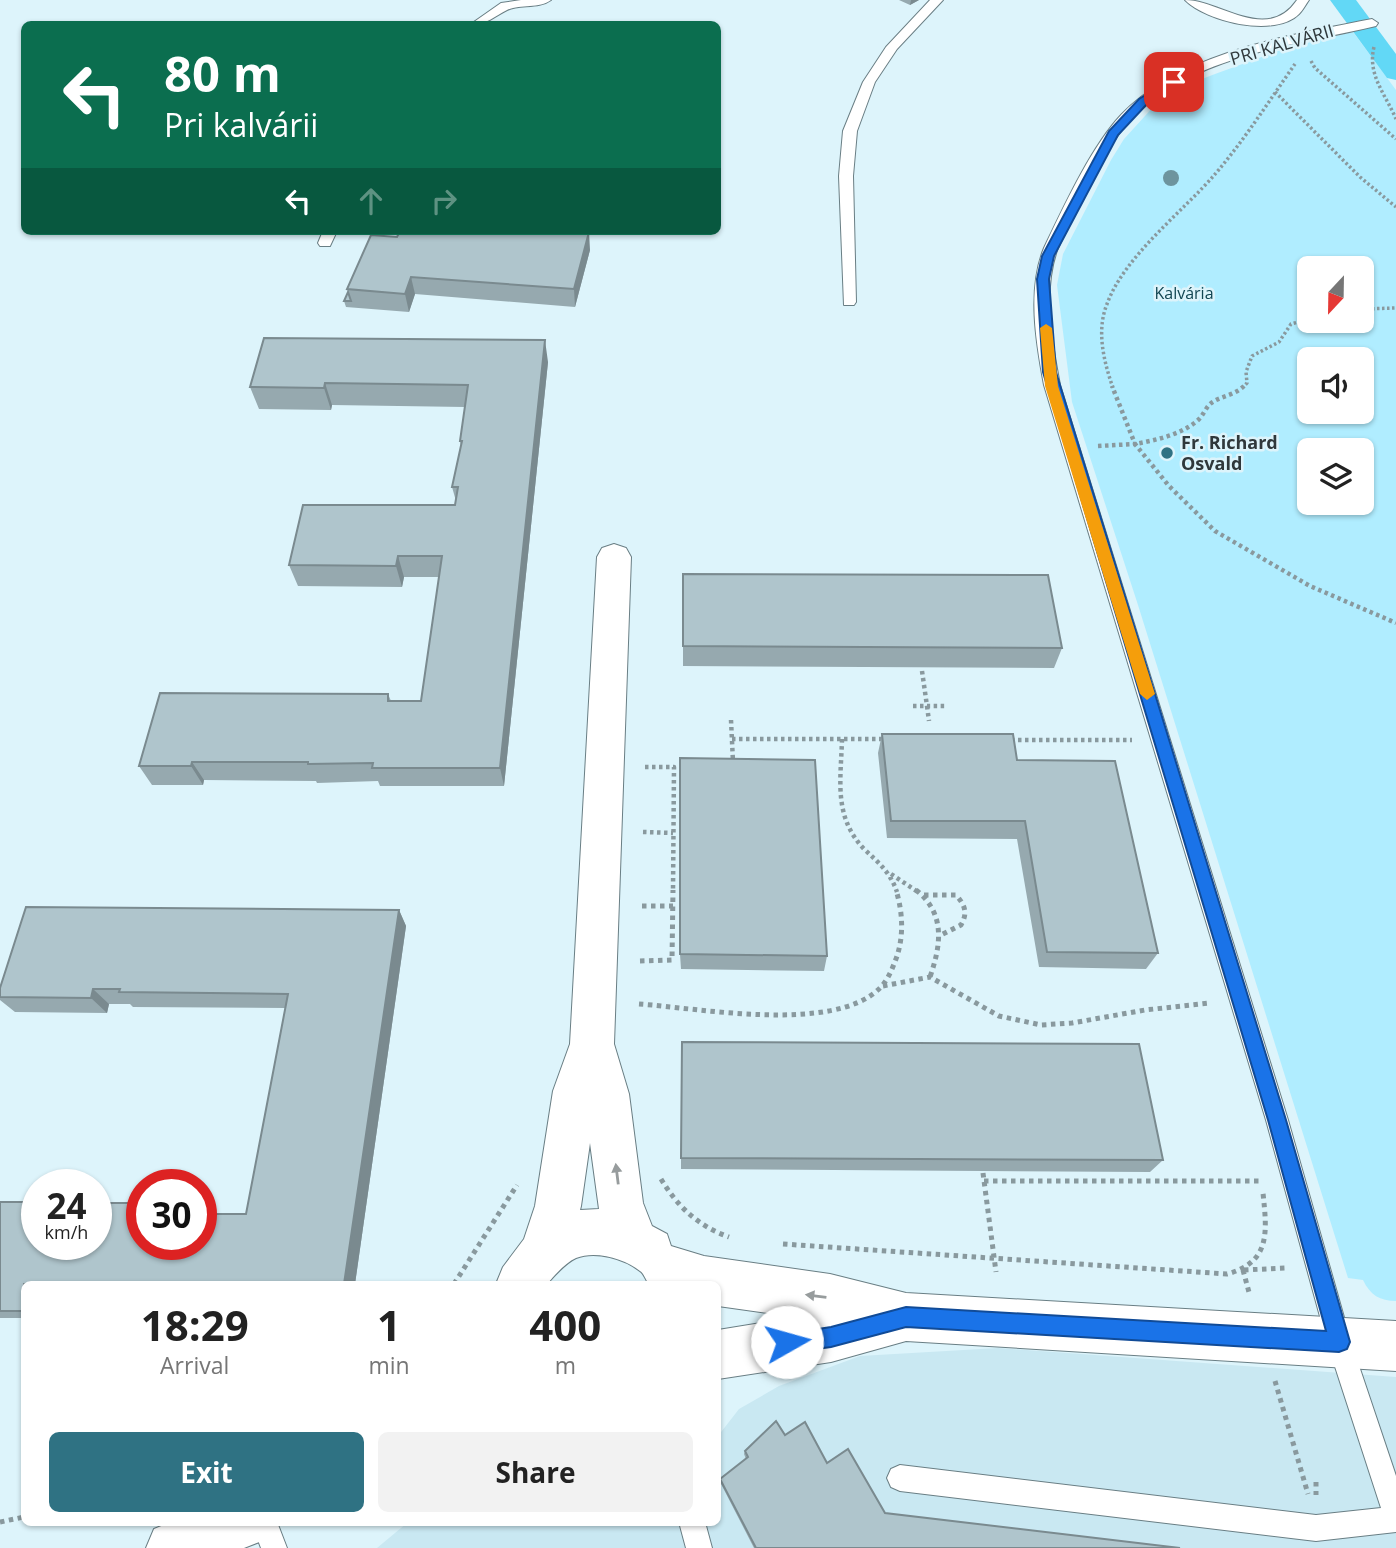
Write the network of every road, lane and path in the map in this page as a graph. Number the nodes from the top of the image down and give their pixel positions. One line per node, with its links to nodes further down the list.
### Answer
1 (545, 0): 5 (lane)
2 (937, 0): 14 (lane)
3 (1191, 0): 4 (lane)
4 (1303, 0)
5 (482, 21)
6 (1372, 23): 19 (lane, PRI KALVÁRII)
7 (1375, 45): 11 (path)
8 (1310, 59): 12 (path)
9 (1297, 61): 10 (path)
10 (1275, 91): 13 (path); 18 (path)
11 (1396, 119)
12 (1396, 139)
13 (1396, 207)
14 (849, 302)
15 (1396, 308): 16 (path)
16 (1374, 309)
17 (1297, 322): 18 (path)
18 (1135, 444): 19 (path); 21 (path)
19 (1072, 448): 61 (lane, PRI KALVÁRII)
20 (614, 557): 51 (street)
21 (1396, 622)
22 (922, 671): 24 (path)
23 (913, 706): 24 (path)
24 (927, 706): 25 (path); 27 (path)
25 (945, 706)
26 (731, 720): 28 (path)
27 (929, 721)
28 (732, 739): 29 (path); 38 (path)
29 (842, 739): 30 (path); 41 (path)
30 (894, 740)
31 (999, 740): 32 (path)
32 (1012, 740): 33 (path); 34 (path)
33 (1140, 740)
34 (1014, 752)
35 (645, 767): 36 (path)
36 (674, 767): 37 (path); 40 (path)
37 (686, 767)
38 (733, 767)
39 (643, 832): 40 (path)
40 (673, 833): 44 (path)
41 (890, 873): 42 (path); 48 (path)
42 (924, 895): 45 (path); 45 (path)
43 (642, 906): 44 (path)
44 (673, 906): 46 (path)
45 (942, 935): 47 (path)
46 (640, 961)
47 (930, 977): 48 (path); 49 (path)
48 (882, 986): 50 (path)
49 (1217, 1002)
50 (639, 1004)
51 (592, 1044): 59 (street, one-way to 51); 60 (street)
52 (983, 1173): 54 (path)
53 (660, 1177): 56 (path)
54 (984, 1181): 58 (path); 62 (path)
55 (519, 1182): 64 (path)
56 (738, 1239)
57 (771, 1243): 58 (path)
58 (994, 1259): 62 (path); 63 (path)
59 (656, 1264): 60 (street); 65 (street, one-way to 59)
60 (532, 1268)
61 (1318, 1268): 62 (path); 68 (lane, PRI KALVÁRII)
62 (1243, 1270)
63 (996, 1272)
64 (456, 1281)
65 (712, 1281)
66 (721, 1282): 67 (street, one-way to 66)
67 (906, 1317): 68 (street); 70 (street)
68 (1339, 1342): 69 (street); 74 (lane, PRI KALVÁRII)
69 (1396, 1346)
70 (721, 1354)
71 (1273, 1374): 73 (path)
72 (900, 1478): 74 (lane)
73 (1308, 1497)
74 (1396, 1517)
75 (21, 1518): 76 (path)
76 (0, 1522)
77 (232, 1526): 80 (street)
78 (266, 1526): 81 (lane)
79 (693, 1526): 82 (lane)
80 (173, 1548)
81 (274, 1548)
82 (699, 1548)

